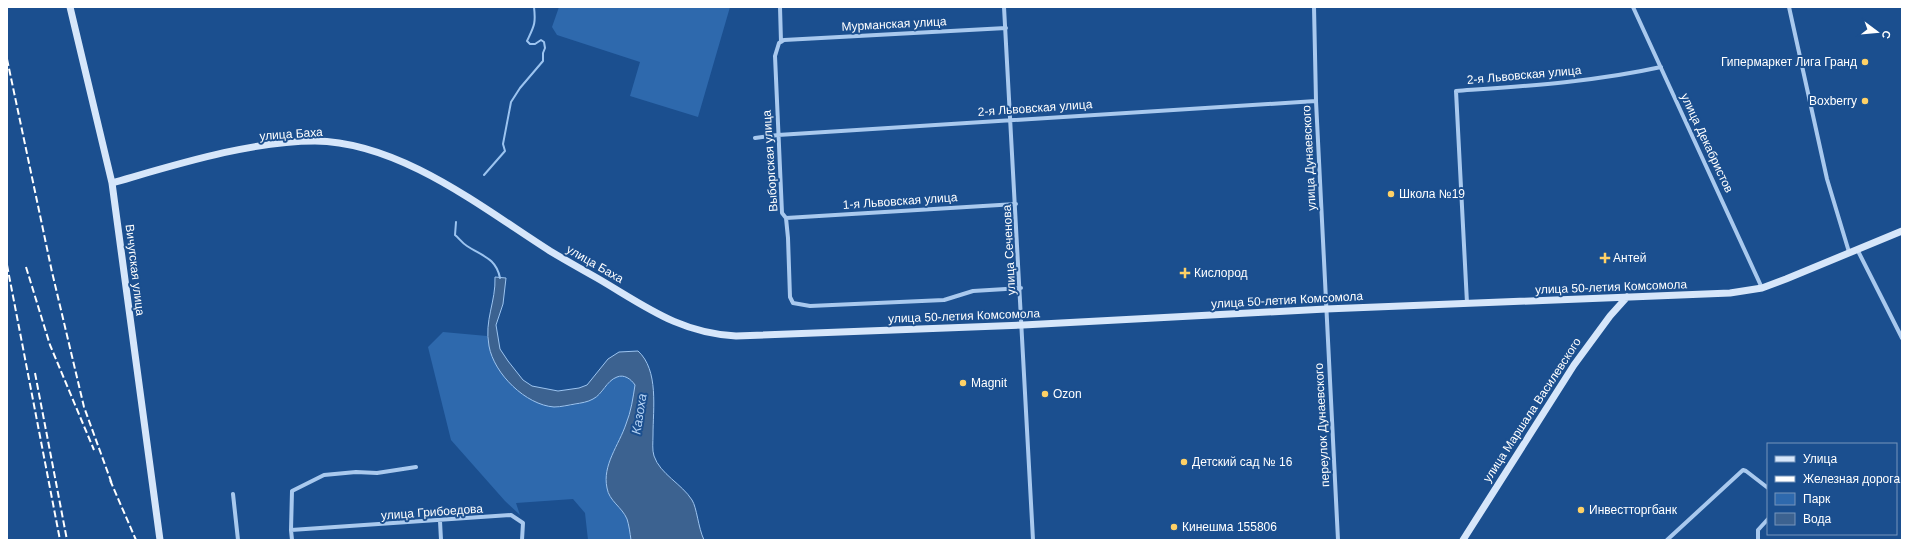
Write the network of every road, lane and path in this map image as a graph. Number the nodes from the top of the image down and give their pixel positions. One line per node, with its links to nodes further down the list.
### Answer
1 (70, 7): 14 (main road, Вичугская улица)
2 (780, 7): 8 (street, Выборгская улица)
3 (1004, 7): 7 (street, улица Сеченова)
4 (1314, 7): 10 (street, улица Дунаевского)
5 (1633, 7): 9 (street, улица Декабристов)
6 (1789, 7): 19 (street)
7 (1006, 28): 8 (street, Мурманская улица); 11 (street, улица Сеченова)
8 (782, 41): 12 (street, Выборгская улица)
9 (1661, 67): 21 (street, улица Декабристов); 23 (street, 2-я Львовская улица)
10 (1316, 101): 11 (street, 2-я Львовская улица); 24 (street, улица Дунаевского)
11 (1011, 120): 12 (street, 2-я Львовская улица); 15 (street, улица Сеченова)
12 (778, 135): 13 (street, 2-я Львовская улица); 16 (street, Выборгская улица)
13 (755, 138)
14 (112, 183): 25 (main road, улица Баха); 34 (main road, Вичугская улица)
15 (1016, 204): 16 (street, 1-я Львовская улица); 20 (street, улица Сеченова)
16 (786, 218): 20 (street, Выборгская улица)
17 (1902, 231): 18 (main road, улица 50-летия Комсомола)
18 (1857, 249): 19 (main road, улица 50-летия Комсомола); 27 (street)
19 (1849, 252): 21 (main road, улица 50-летия Комсомола)
20 (1021, 288): 26 (street, улица Сеченова)
21 (1762, 288): 22 (main road, улица 50-летия Комсомола)
22 (1627, 297): 23 (main road, улица 50-летия Комсомола); 41 (main road, улица Маршала Василевского)
23 (1467, 303): 24 (main road, улица 50-летия Комсомола)
24 (1326, 309): 26 (main road, улица 50-летия Комсомола); 40 (street, переулок Дунаевского)
25 (665, 318): 26 (main road, улица 50-летия Комсомола)
26 (1023, 325): 39 (street, улица Сеченова)
27 (1902, 338)
28 (416, 467): 33 (street)
29 (1767, 487): 42 (street)
30 (233, 494): 35 (street)
31 (1767, 520): 43 (street)
32 (440, 521): 33 (street, улица Грибоедова); 37 (street); 38 (street, улица Грибоедова)
33 (291, 530): 36 (street)
34 (160, 540)
35 (238, 540)
36 (292, 540)
37 (441, 540)
38 (522, 540)
39 (1033, 540)
40 (1338, 540)
41 (1463, 540)
42 (1667, 540)
43 (1758, 540)

